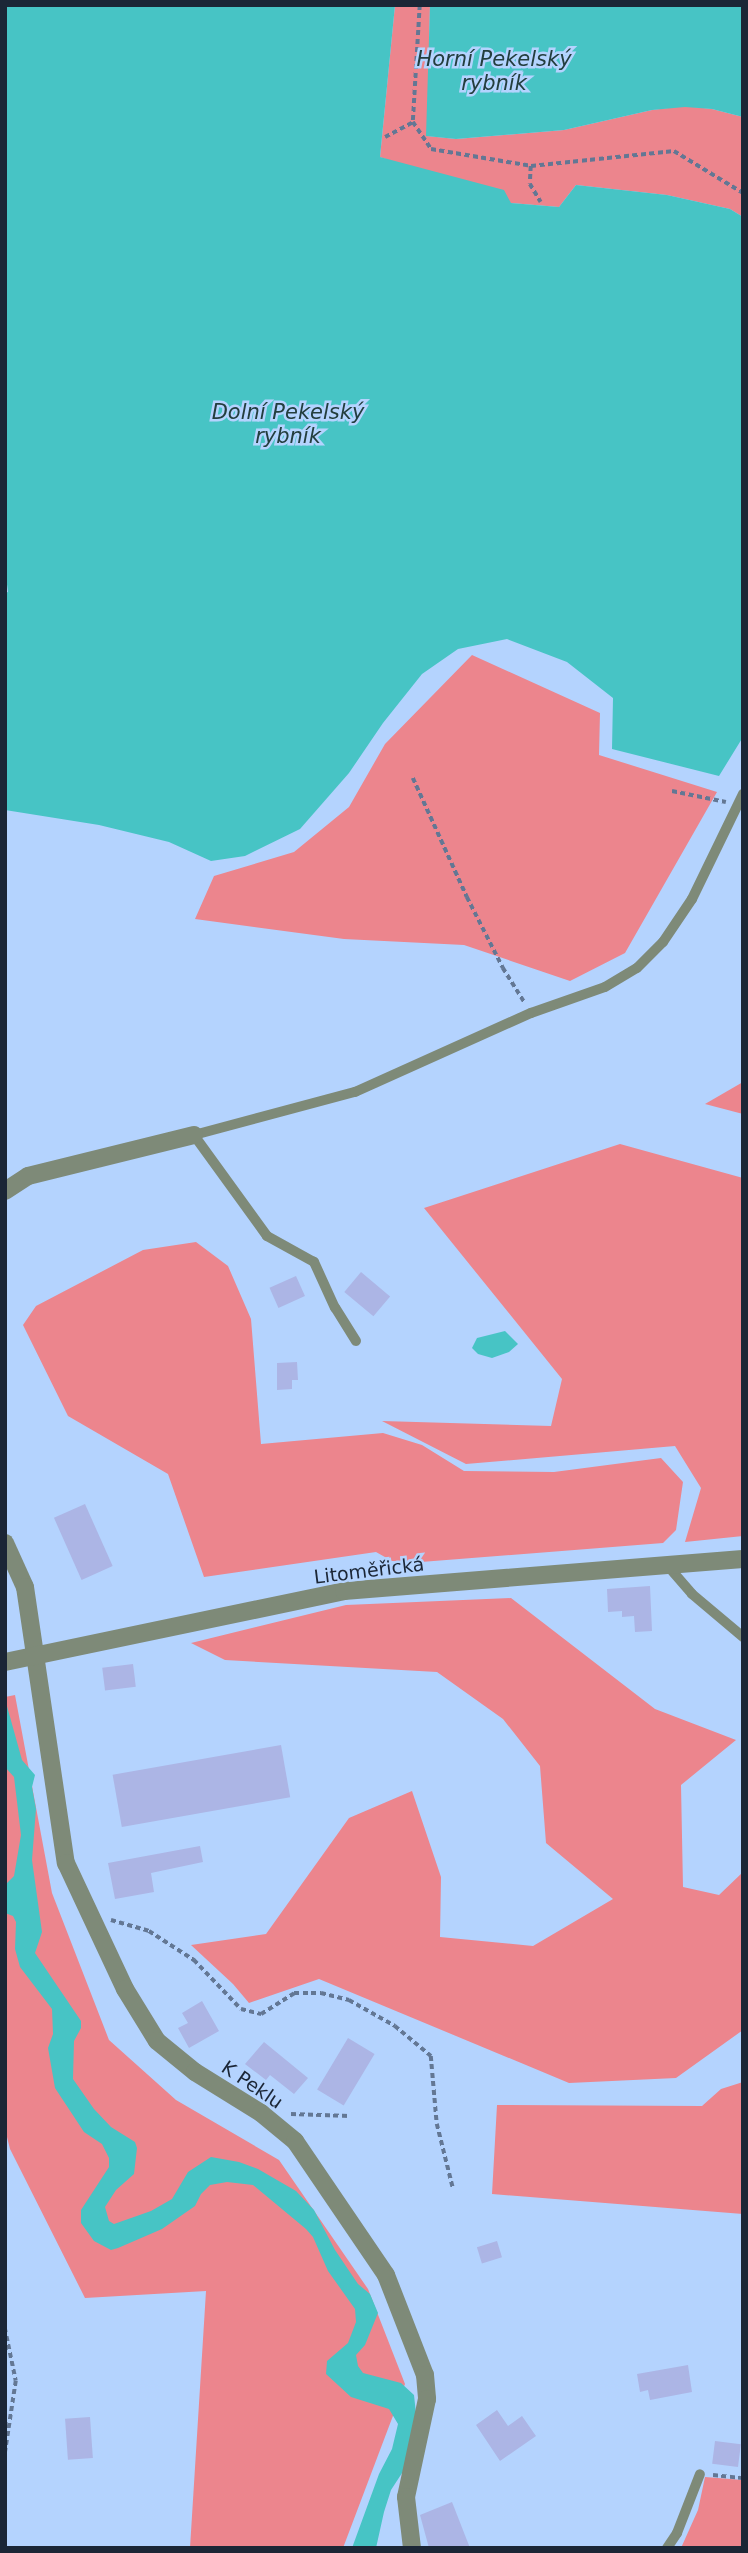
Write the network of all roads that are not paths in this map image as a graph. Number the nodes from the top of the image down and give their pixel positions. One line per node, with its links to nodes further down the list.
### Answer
1 (740, 799): 2 (lane)
2 (194, 1135): 3 (street); 4 (lane)
3 (5, 1192)
4 (356, 1341)
5 (5, 1543): 9 (street, K Peklu)
6 (743, 1559): 7 (street, Litoměřická)
7 (667, 1565): 8 (lane); 9 (street, Litoměřická)
8 (743, 1637)
9 (34, 1657): 10 (street, Litoměřická); 12 (street, K Peklu)
10 (10, 1662)
11 (700, 2474): 13 (lane)
12 (412, 2548)
13 (667, 2548)

